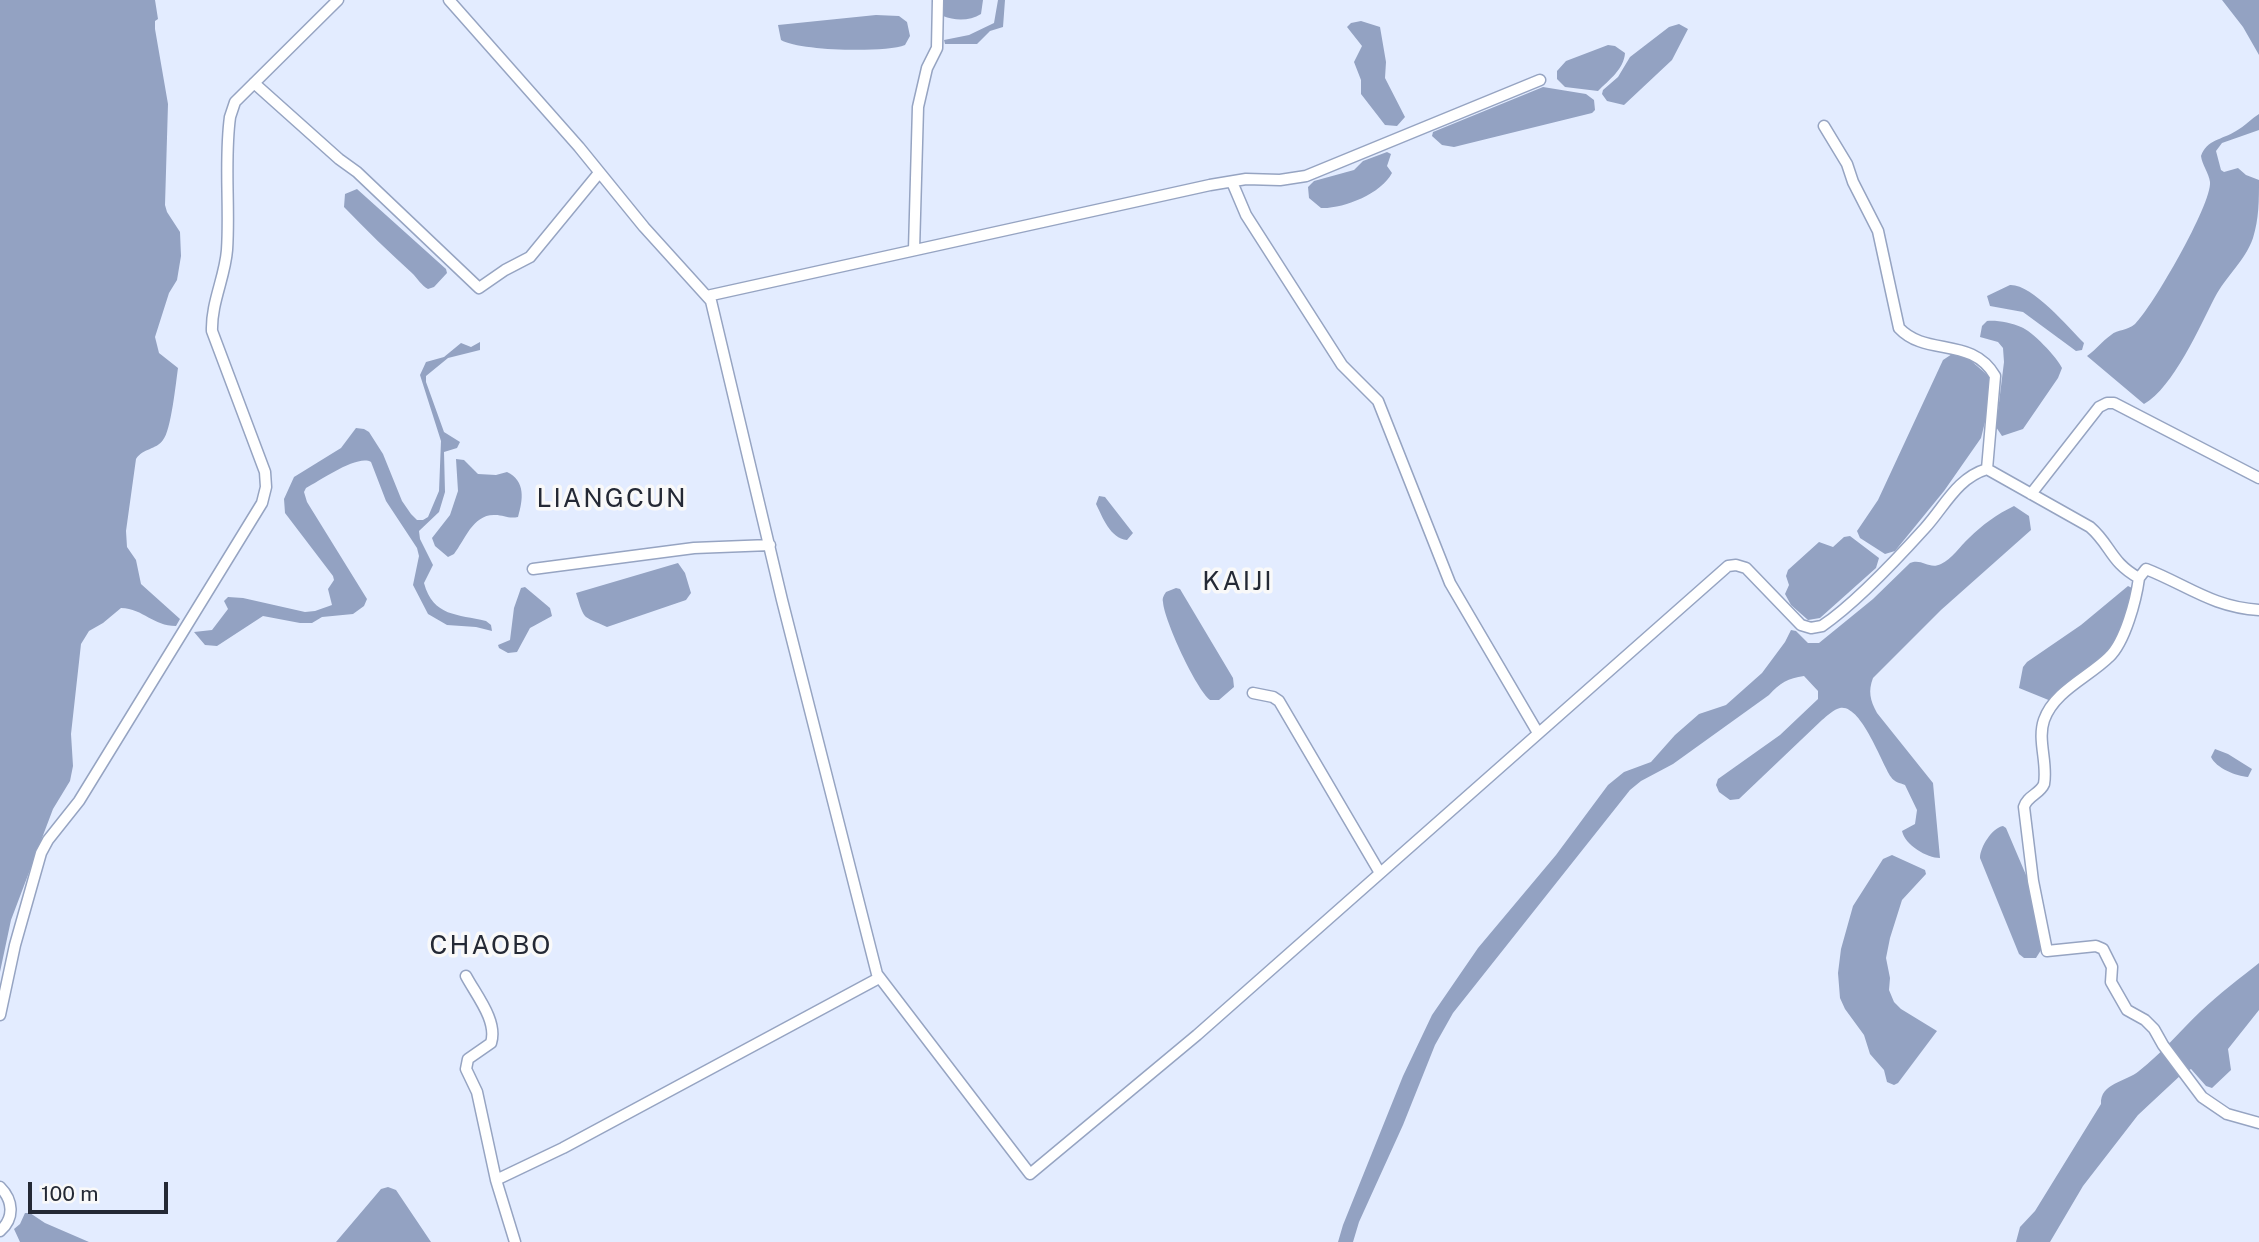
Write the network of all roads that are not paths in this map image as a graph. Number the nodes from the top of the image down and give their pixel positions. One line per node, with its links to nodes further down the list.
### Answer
1 (338, 0): 5 (street)
2 (449, 0): 7 (street)
3 (938, 0): 9 (street)
4 (1540, 80): 8 (street)
5 (254, 83): 7 (street); 23 (street)
6 (1824, 126): 11 (street)
7 (599, 173): 10 (street)
8 (1232, 182): 9 (street); 19 (street)
9 (914, 250): 10 (street)
10 (707, 296): 14 (street)
11 (1987, 469): 13 (street); 19 (street)
12 (2259, 478): 13 (street)
13 (2031, 494): 16 (street)
14 (770, 545): 15 (street); 22 (street)
15 (533, 569)
16 (2139, 578): 17 (street); 24 (street)
17 (2259, 610)
18 (1253, 694): 20 (street)
19 (1538, 733): 20 (street)
20 (1380, 873): 22 (street)
21 (466, 976): 25 (street)
22 (879, 978): 25 (street)
23 (0, 1015)
24 (2259, 1123)
25 (496, 1180): 28 (street)
26 (0, 1187): 27 (street)
27 (0, 1231)
28 (515, 1242)

